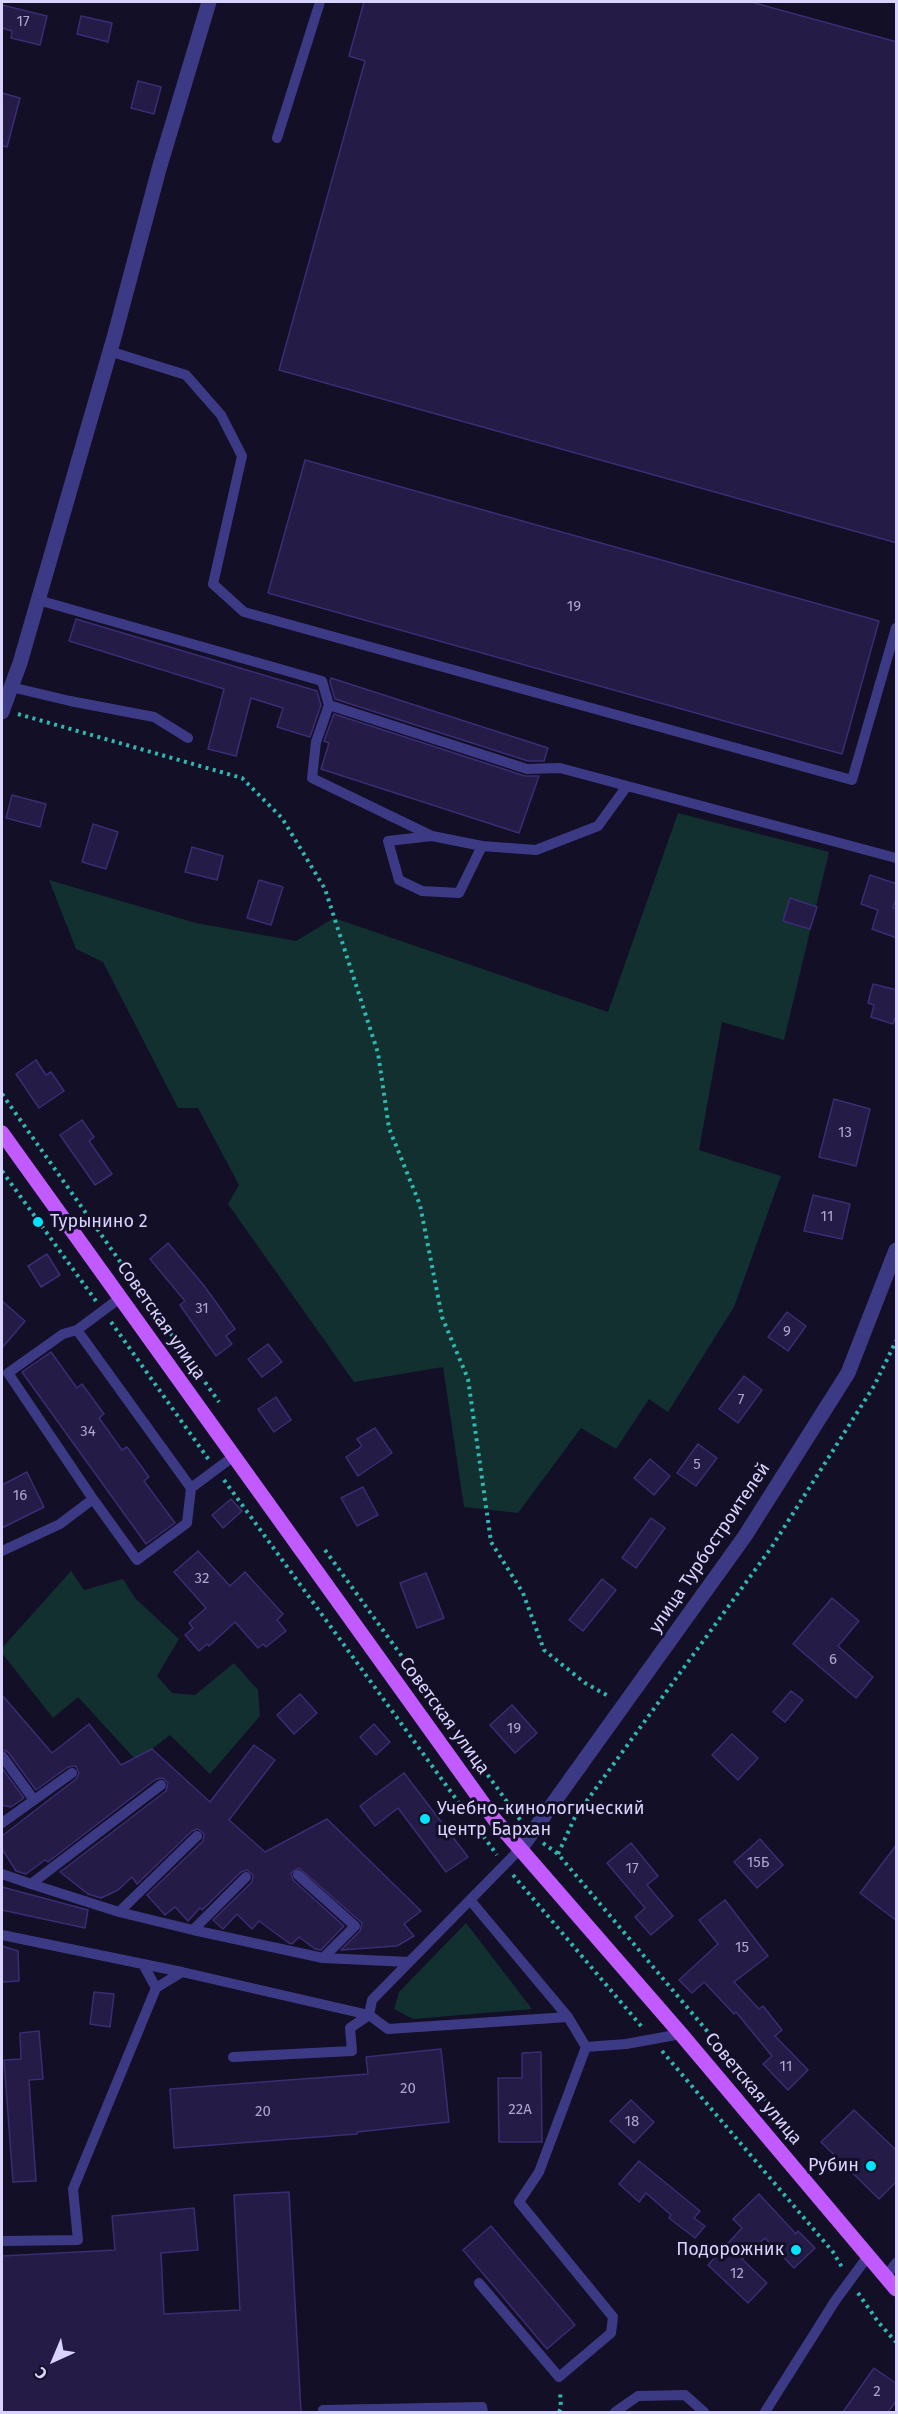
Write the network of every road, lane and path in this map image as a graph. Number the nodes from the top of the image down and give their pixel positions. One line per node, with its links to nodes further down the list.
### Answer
1 (209, 2): 4 (street)
2 (320, 2): 3 (lane)
3 (277, 138)
4 (110, 351): 5 (street); 6 (lane)
5 (38, 600): 7 (street); 8 (lane)
6 (897, 628)
7 (11, 687): 9 (street); 10 (lane)
8 (330, 705): 11 (lane); 12 (lane)
9 (8, 712): 27 (path)
10 (188, 738)
11 (627, 786): 13 (lane); 14 (lane)
12 (432, 836): 13 (lane); 13 (lane)
13 (482, 846)
14 (897, 858)
15 (2, 1094): 21 (path)
16 (2, 1133): 18 (main road, Советская улица)
17 (897, 1250): 27 (street, улица Турбостроителей)
18 (120, 1298): 19 (lane); 22 (main road, Советская улица)
19 (77, 1330): 23 (lane); 24 (lane)
20 (897, 1341): 36 (path)
21 (223, 1408)
22 (234, 1456): 23 (lane); 35 (main road, Советская улица)
23 (191, 1488): 24 (lane)
24 (93, 1499): 26 (lane)
25 (319, 1542): 33 (path)
26 (2, 1551)
27 (624, 1705): 33 (street, улица Турбостроителей)
28 (2, 1756): 31 (lane)
29 (72, 1773): 31 (lane)
30 (160, 1785): 40 (lane)
31 (34, 1800): 32 (lane)
32 (2, 1823)
33 (531, 1834): 35 (street, улица Турбостроителей); 36 (path)
34 (197, 1836): 42 (lane)
35 (521, 1848): 41 (lane); 52 (main road, Советская улица)
36 (558, 1854): 55 (path)
37 (2, 1874): 40 (lane)
38 (298, 1875): 45 (lane)
39 (246, 1877): 43 (lane)
40 (31, 1884): 42 (lane)
41 (470, 1900): 46 (lane); 51 (lane)
42 (119, 1912): 43 (lane)
43 (193, 1929): 45 (lane)
44 (2, 1935): 47 (lane)
45 (323, 1958): 46 (lane)
46 (409, 1962): 50 (lane)
47 (143, 1964): 48 (lane); 49 (lane)
48 (182, 1972): 49 (lane); 50 (lane)
49 (156, 1988): 56 (lane)
50 (369, 2015): 51 (lane); 54 (lane)
51 (567, 2017): 53 (lane)
52 (681, 2034): 53 (lane); 57 (main road, Советская улица)
53 (586, 2047): 62 (lane)
54 (233, 2057)
55 (793, 2133)
56 (2, 2241)
57 (868, 2256): 59 (main road, Советская улица); 68 (lane)
58 (897, 2264): 59 (lane)
59 (886, 2276): 61 (main road, Советская улица)
60 (478, 2283): 62 (lane)
61 (897, 2289)
62 (559, 2378): 65 (path)
63 (323, 2410): 64 (lane)
64 (483, 2412)
65 (559, 2412)
66 (615, 2412): 67 (lane)
67 (704, 2412)
68 (765, 2412)

